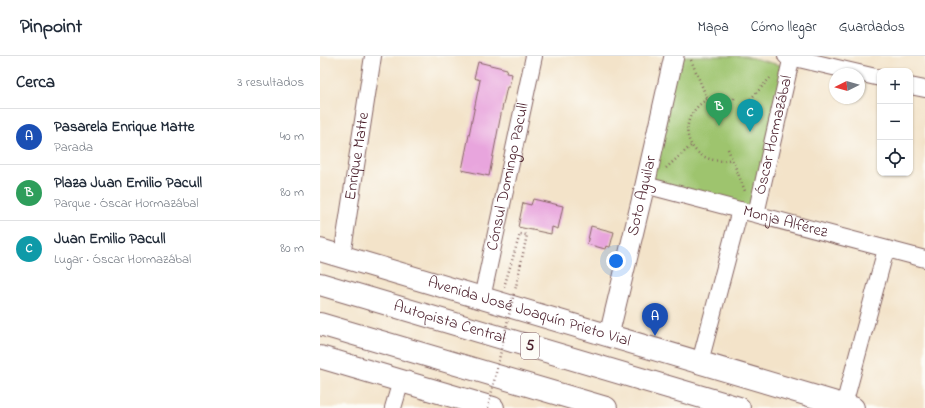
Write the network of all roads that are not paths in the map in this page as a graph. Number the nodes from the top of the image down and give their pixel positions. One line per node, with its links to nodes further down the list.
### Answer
1 (372, 56): 13 (street, Enrique Matte)
2 (534, 56): 16 (street, Cónsul Domingo Pacull)
3 (674, 56): 8 (street, Soto Aguilar)
4 (790, 56): 5 (street); 10 (street, Óscar Hormazábal)
5 (877, 77)
6 (913, 87): 7 (street)
7 (925, 89)
8 (645, 185): 9 (street, Monja Alférez); 18 (street, Soto Aguilar)
9 (740, 210): 10 (street, Monja Alférez); 20 (street, Óscar Hormazábal)
10 (756, 214): 11 (street, Monja Alférez)
11 (886, 248): 14 (street, Monja Alférez); 22 (street)
12 (320, 250): 13 (main road, Avenida José Joaquín Prieto Vial)
13 (342, 256): 16 (main road, Avenida José Joaquín Prieto Vial)
14 (925, 259)
15 (320, 284): 26 (main road, Autopista Central / 5)
16 (482, 298): 18 (main road, Avenida José Joaquín Prieto Vial)
17 (320, 324): 25 (main road, 5)
18 (609, 335): 20 (main road, Avenida José Joaquín Prieto Vial)
19 (320, 357): 21 (main road)
20 (700, 362): 22 (main road, Avenida José Joaquín Prieto Vial)
21 (400, 381): 23 (street); 24 (main road)
22 (849, 407)
23 (393, 408)
24 (493, 408)
25 (606, 408)
26 (740, 408)

